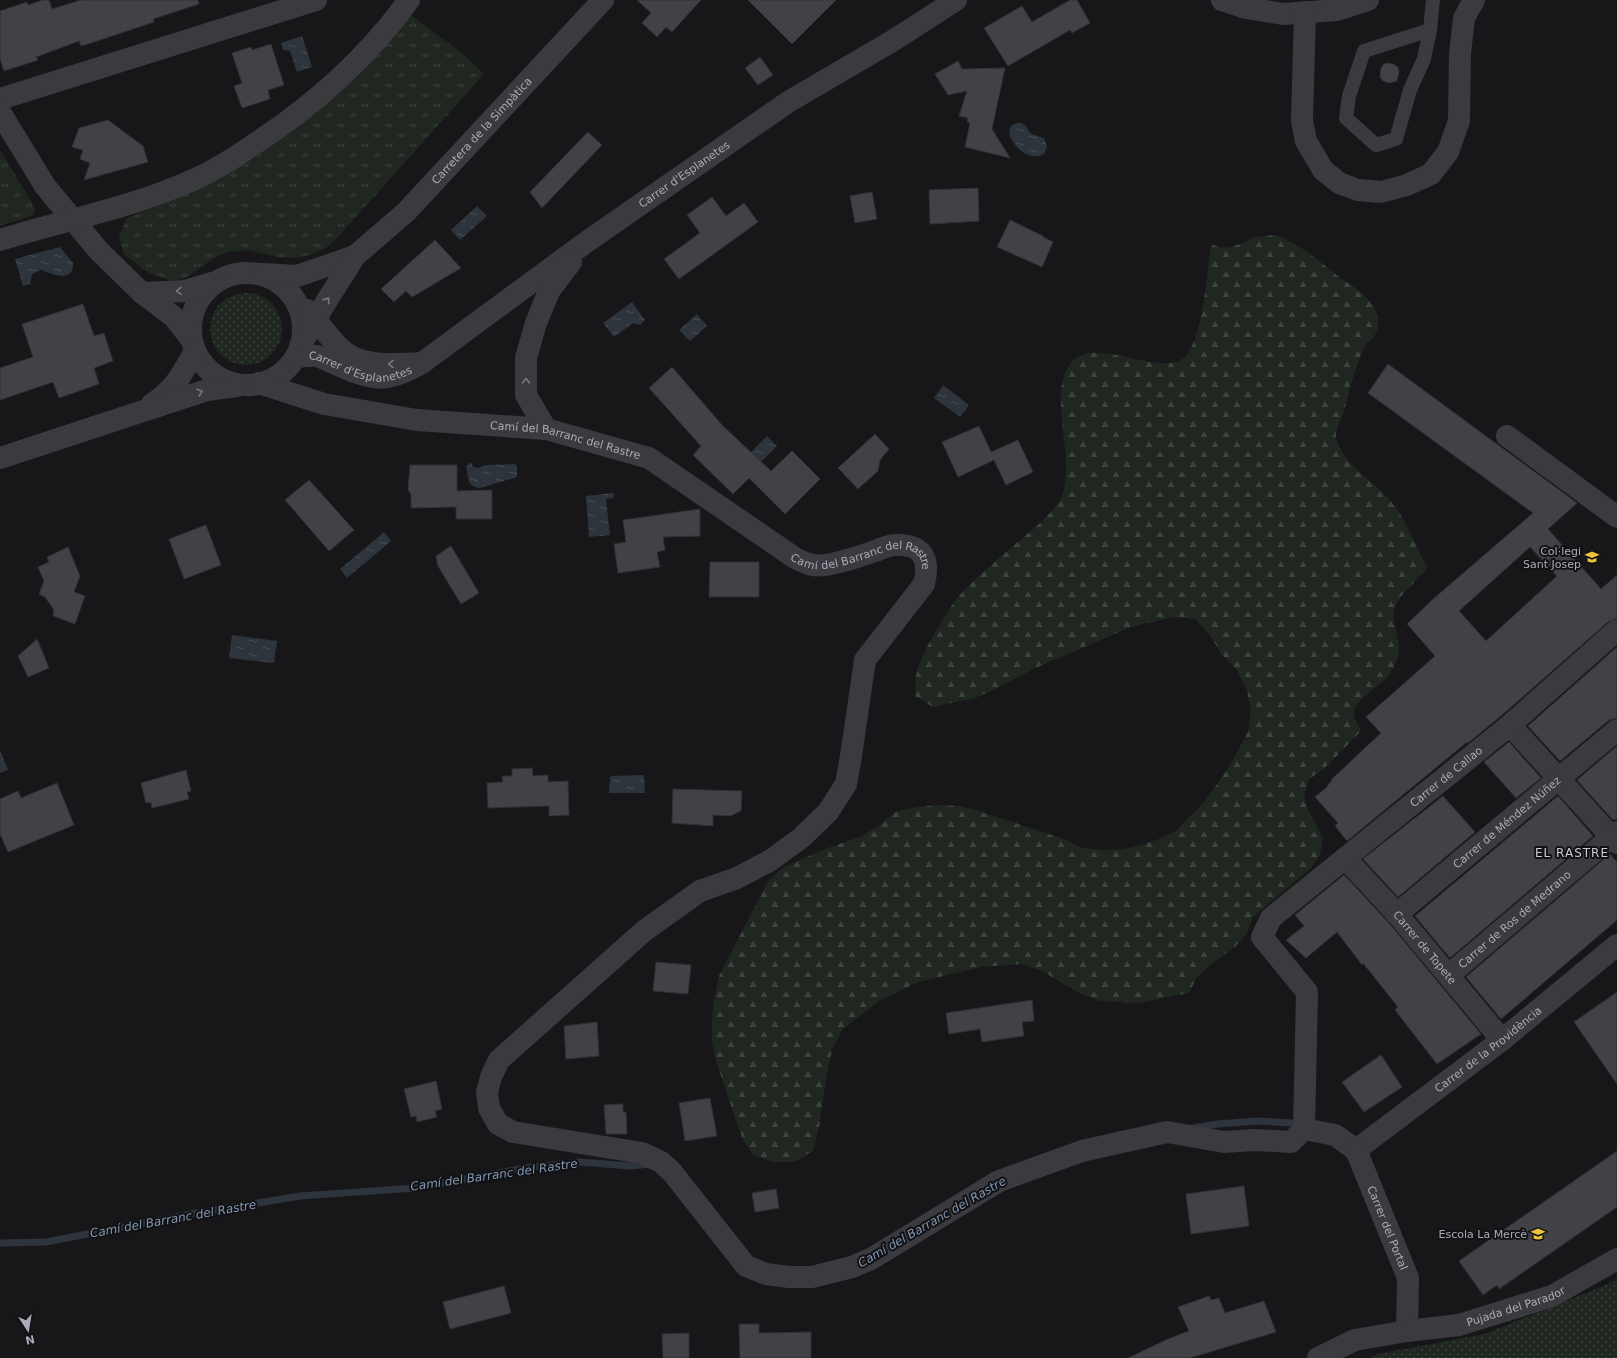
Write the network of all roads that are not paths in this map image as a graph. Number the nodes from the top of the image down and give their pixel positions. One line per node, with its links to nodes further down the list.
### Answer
1 (316, 0): 11 (street)
2 (409, 0): 13 (street)
3 (603, 0): 16 (street, Carretera de la Simpàtica)
4 (956, 0): 15 (street, Carrer d'Esplanetes)
5 (1222, 0): 9 (street)
6 (1368, 0): 9 (street)
7 (1433, 0): 10 (lane)
8 (1474, 0): 9 (street)
9 (1305, 12)
10 (1430, 30): 10 (lane)
11 (0, 99)
12 (0, 112): 13 (street)
13 (73, 220): 14 (street); 20 (street)
14 (0, 240)
15 (585, 243): 24 (street, Carrer d'Esplanetes); 28 (street, one-way to 15)
16 (355, 256): 17 (street, Carretera de la Simpàtica); 21 (street, Carretera de la Simpàtica, one-way to 16)
17 (259, 274): 18 (street); 19 (street)
18 (217, 282): 20 (street, one-way to 20); 22 (street)
19 (289, 292): 21 (street, Carrer d'Esplanetes); 23 (street)
20 (142, 293): 22 (street)
21 (316, 319): 23 (street, Carretera de la Simpàtica); 24 (street, Carrer d'Esplanetes, one-way to 21)
22 (193, 345): 25 (street); 27 (street)
23 (295, 356): 24 (street, Carrer d'Esplanetes); 25 (street); 26 (street)
24 (422, 363)
25 (252, 384): 26 (street, Camí del Barranc del Rastre); 27 (street, one-way to 25)
26 (324, 404): 28 (street, Camí del Barranc del Rastre)
27 (137, 414): 30 (street)
28 (546, 429): 42 (street, Camí del Barranc del Rastre)
29 (1507, 436): 31 (street)
30 (0, 458)
31 (1617, 517)
32 (1617, 630): 33 (street, Carrer de Callao)
33 (1510, 725): 35 (street); 37 (street, Carrer de Callao)
34 (1617, 730): 35 (street, Carrer de Méndez Núñez)
35 (1559, 779): 36 (street); 38 (street, Carrer de Méndez Núñez)
36 (1615, 837): 40 (street, Carrer de Ros de Medrano)
37 (1345, 858): 38 (street, Carrer de Topete); 42 (street, Carrer de Callao)
38 (1397, 914): 40 (street, Carrer de Topete)
39 (1617, 945): 41 (street, Carrer de la Providència)
40 (1449, 975): 41 (street, Carrer de Topete)
41 (1502, 1040): 43 (street, Carrer de la Providència)
42 (1304, 1129): 43 (street)
43 (1356, 1150): 45 (street, Carrer del Portal)
44 (1617, 1259): 45 (street, Pujada del Parador)
45 (1407, 1330): 46 (street, Pujada del Parador)
46 (1318, 1358)

